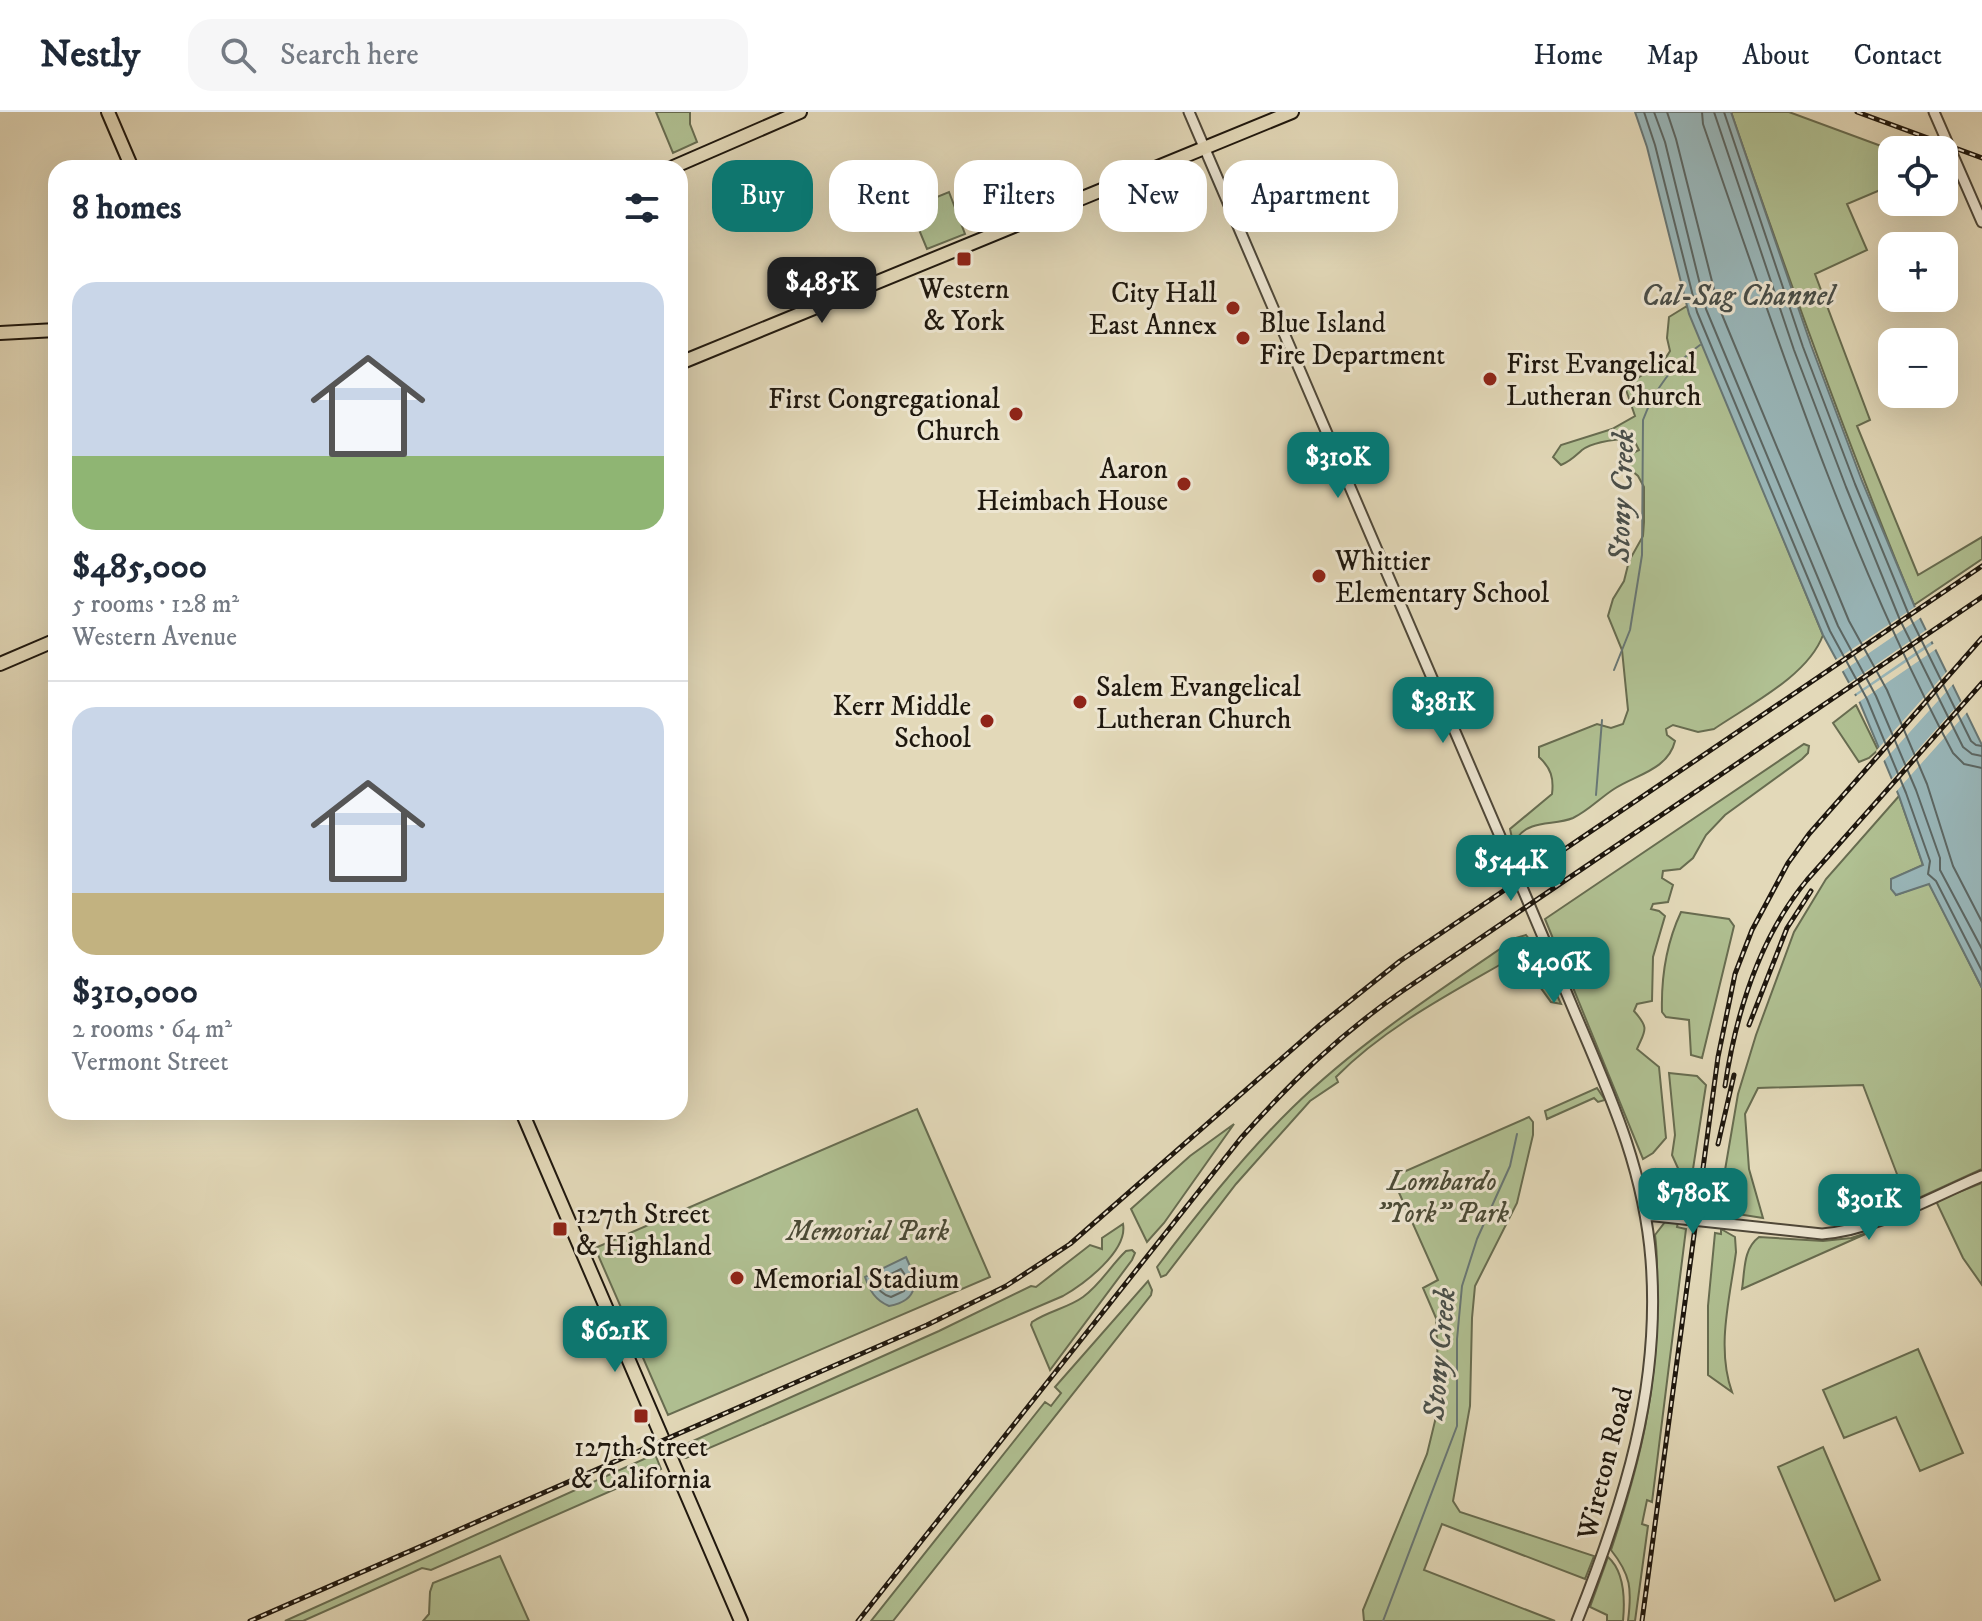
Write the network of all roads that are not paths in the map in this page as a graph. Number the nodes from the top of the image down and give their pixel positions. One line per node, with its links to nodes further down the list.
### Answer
1 (108, 112): 7 (main road)
2 (800, 112): 8 (main road)
3 (1189, 112): 6 (street, Wireton Road)
4 (1292, 112): 6 (main road)
5 (1934, 112): 9 (street)
6 (1205, 149): 12 (main road); 17 (street, Wireton Road)
7 (129, 160)
8 (688, 161)
9 (1982, 222)
10 (48, 330): 11 (main road)
11 (0, 333)
12 (688, 360)
13 (48, 643): 14 (main road)
14 (0, 664)
15 (525, 1120): 18 (main road)
16 (1982, 1176): 17 (street)
17 (1646, 1215): 19 (street, Wireton Road)
18 (741, 1621)
19 (1577, 1621)

